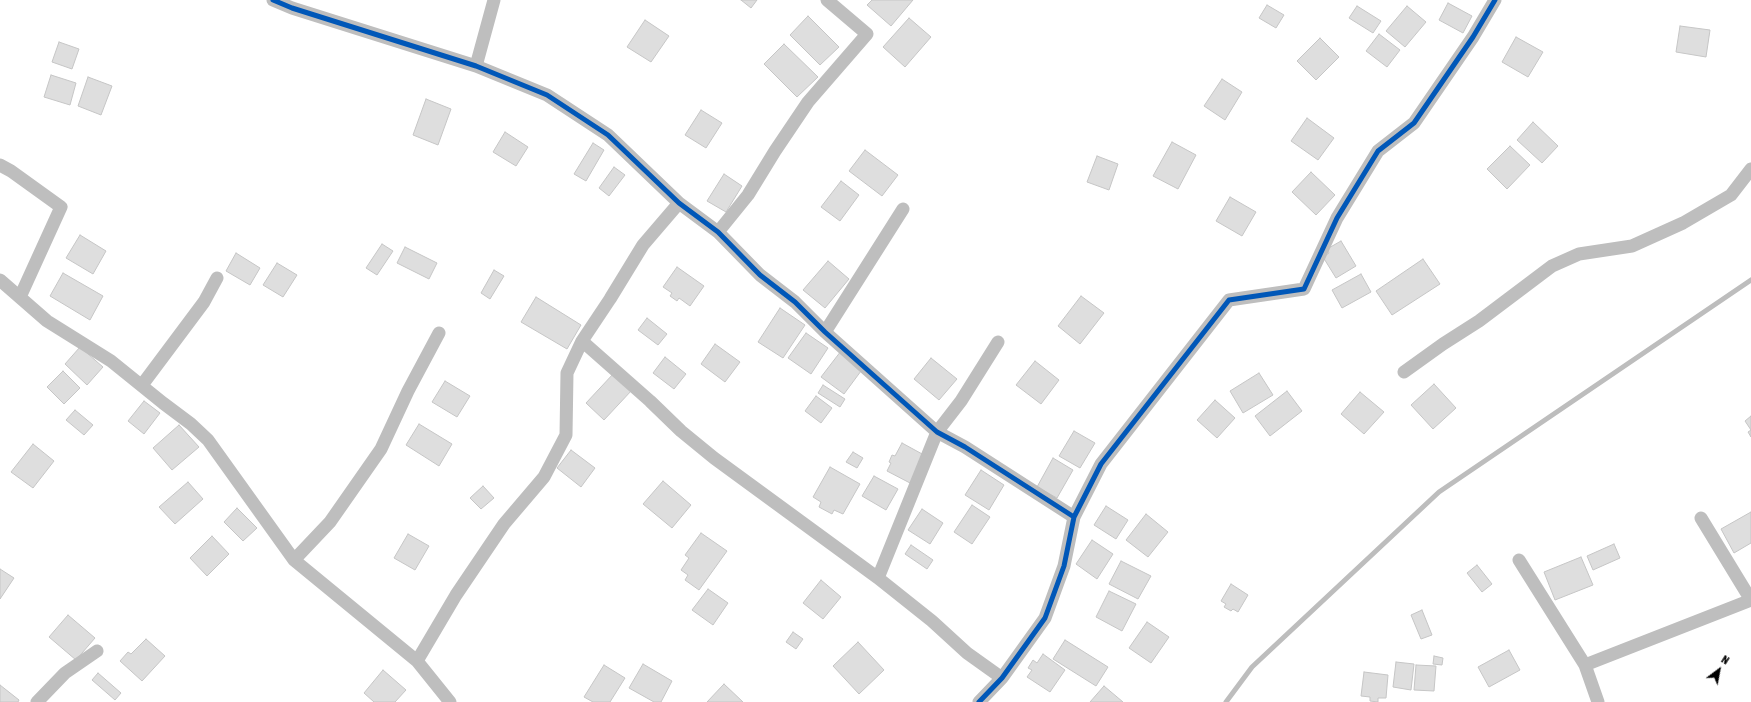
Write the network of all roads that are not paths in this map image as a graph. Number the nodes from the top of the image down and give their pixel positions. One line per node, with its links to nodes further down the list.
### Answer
1 (273, 0): 5 (street)
2 (494, 0): 5 (street)
3 (827, 0): 10 (street)
4 (1495, 0): 21 (street)
5 (476, 66): 8 (street)
6 (0, 165): 13 (street)
7 (1751, 169): 18 (street)
8 (679, 203): 10 (street); 16 (street)
9 (903, 209): 14 (street)
10 (718, 232): 14 (street)
11 (217, 278): 19 (street)
12 (0, 280): 13 (street)
13 (20, 297): 19 (street)
14 (825, 332): 20 (street)
15 (439, 333): 23 (street)
16 (582, 341): 25 (street); 28 (street)
17 (998, 342): 20 (street)
18 (1404, 372)
19 (142, 385): 23 (street)
20 (937, 432): 21 (street); 25 (street)
21 (1074, 516): 30 (street)
22 (1701, 518): 26 (street)
23 (294, 560): 28 (street)
24 (1519, 560): 29 (street)
25 (878, 578): 30 (street)
26 (1751, 600): 29 (street)
27 (97, 651): 31 (street)
28 (417, 661): 32 (street)
29 (1585, 665): 34 (street)
30 (1002, 678): 33 (street)
31 (37, 702)
32 (450, 702)
33 (979, 702)
34 (1598, 702)

